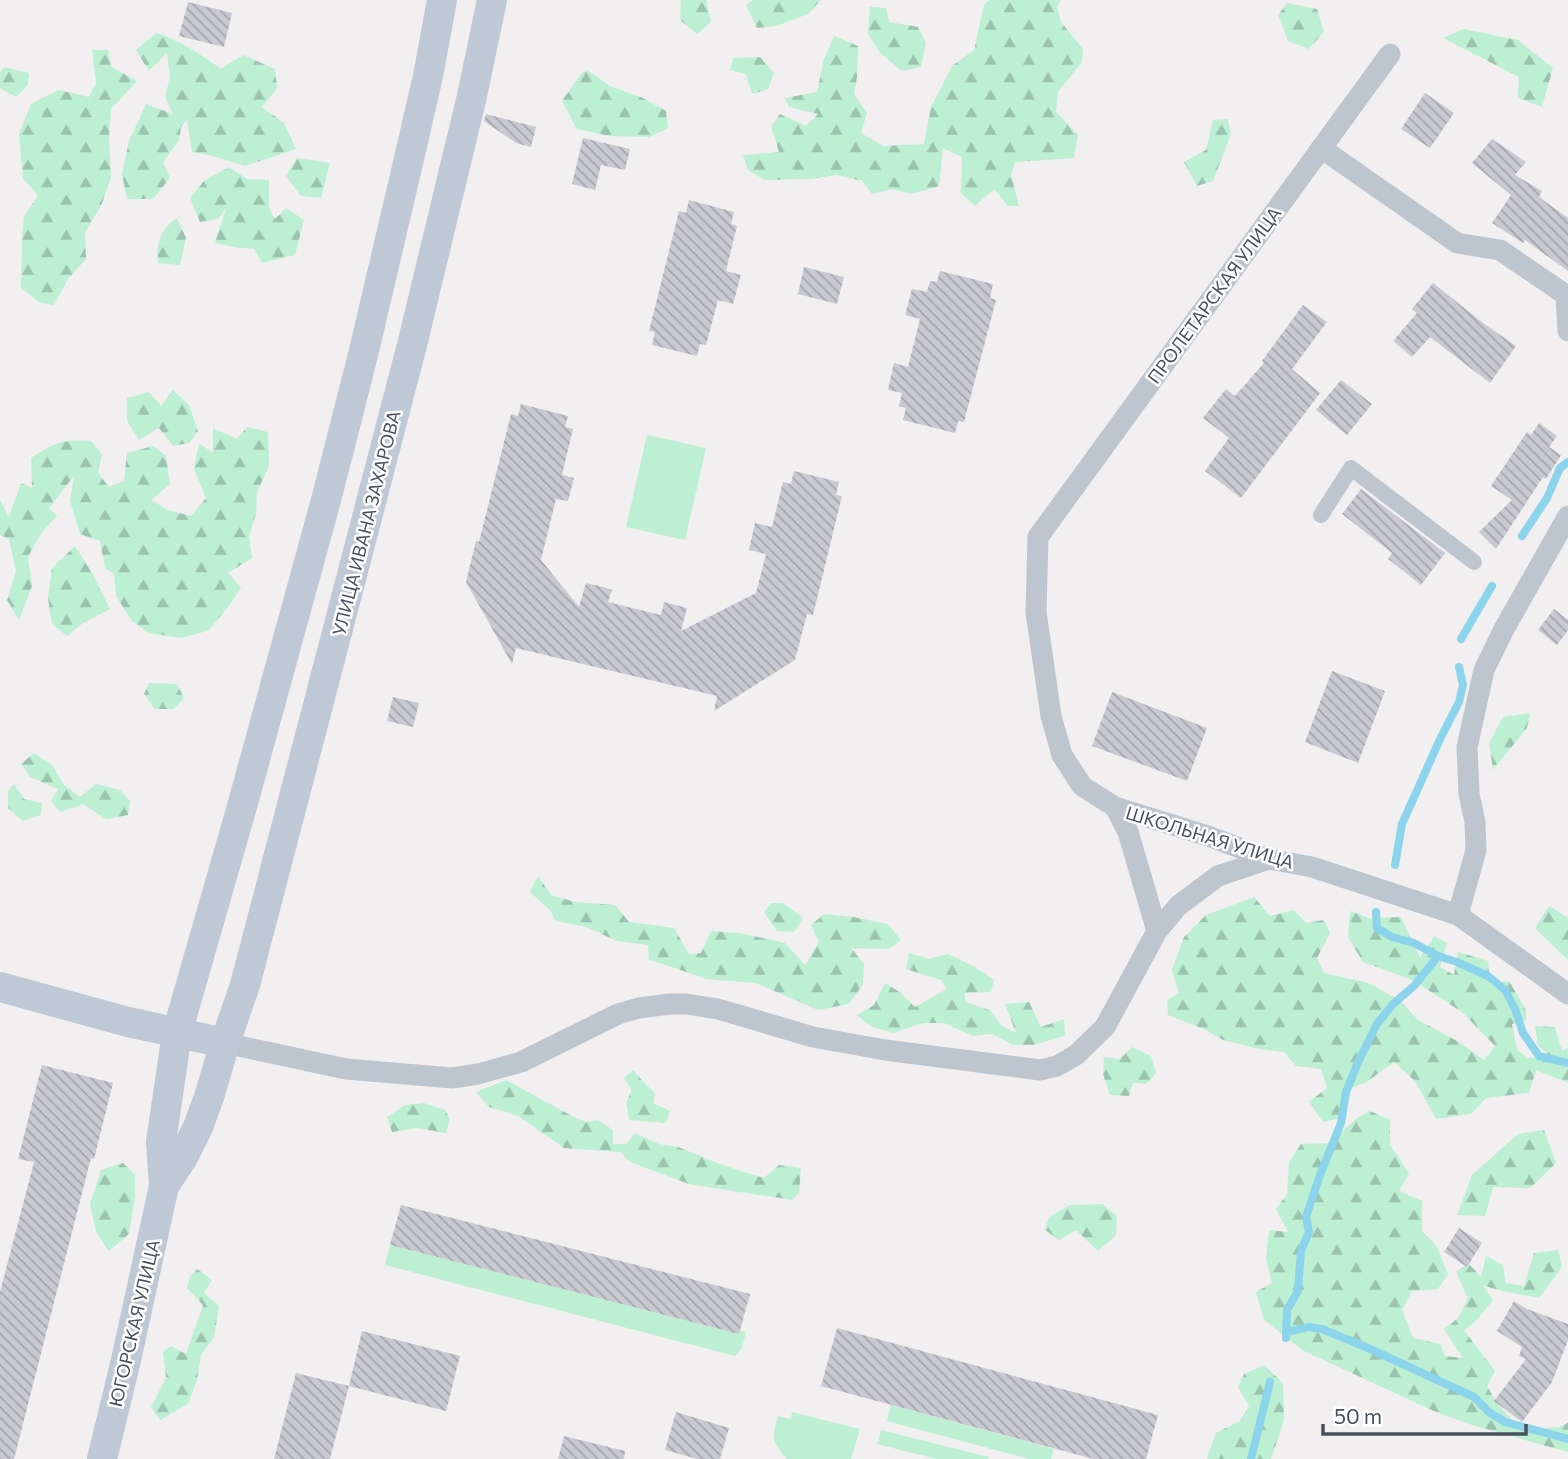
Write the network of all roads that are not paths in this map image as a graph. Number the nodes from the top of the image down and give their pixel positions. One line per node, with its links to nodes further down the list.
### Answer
1 (442, 0): 16 (main road)
2 (492, 0): 17 (main road, УЛИЦА ИВАНА ЗАХАРОВА)
3 (1390, 54): 4 (street, ПРОЛЕТАРСКАЯ УЛИЦА)
4 (1321, 148): 5 (street); 8 (street, ПРОЛЕТАРСКАЯ УЛИЦА)
5 (1567, 331)
6 (1321, 515): 9 (street)
7 (1568, 516): 12 (street)
8 (1038, 537): 10 (street, ШКОЛЬНАЯ УЛИЦА)
9 (1474, 562)
10 (1115, 807): 11 (street, ШКОЛЬНАЯ УЛИЦА); 13 (street)
11 (1269, 859): 12 (street, ШКОЛЬНАЯ УЛИЦА); 13 (street)
12 (1458, 915): 15 (street, ШКОЛЬНАЯ УЛИЦА)
13 (1157, 931): 17 (street)
14 (0, 987): 16 (main road)
15 (1568, 994)
16 (177, 1032): 17 (main road); 18 (main road, ЮГОРСКАЯ УЛИЦА)
17 (225, 1043): 18 (main road, ЮГОРСКАЯ УЛИЦА)
18 (164, 1186): 19 (main road, ЮГОРСКАЯ УЛИЦА)
19 (102, 1459)

